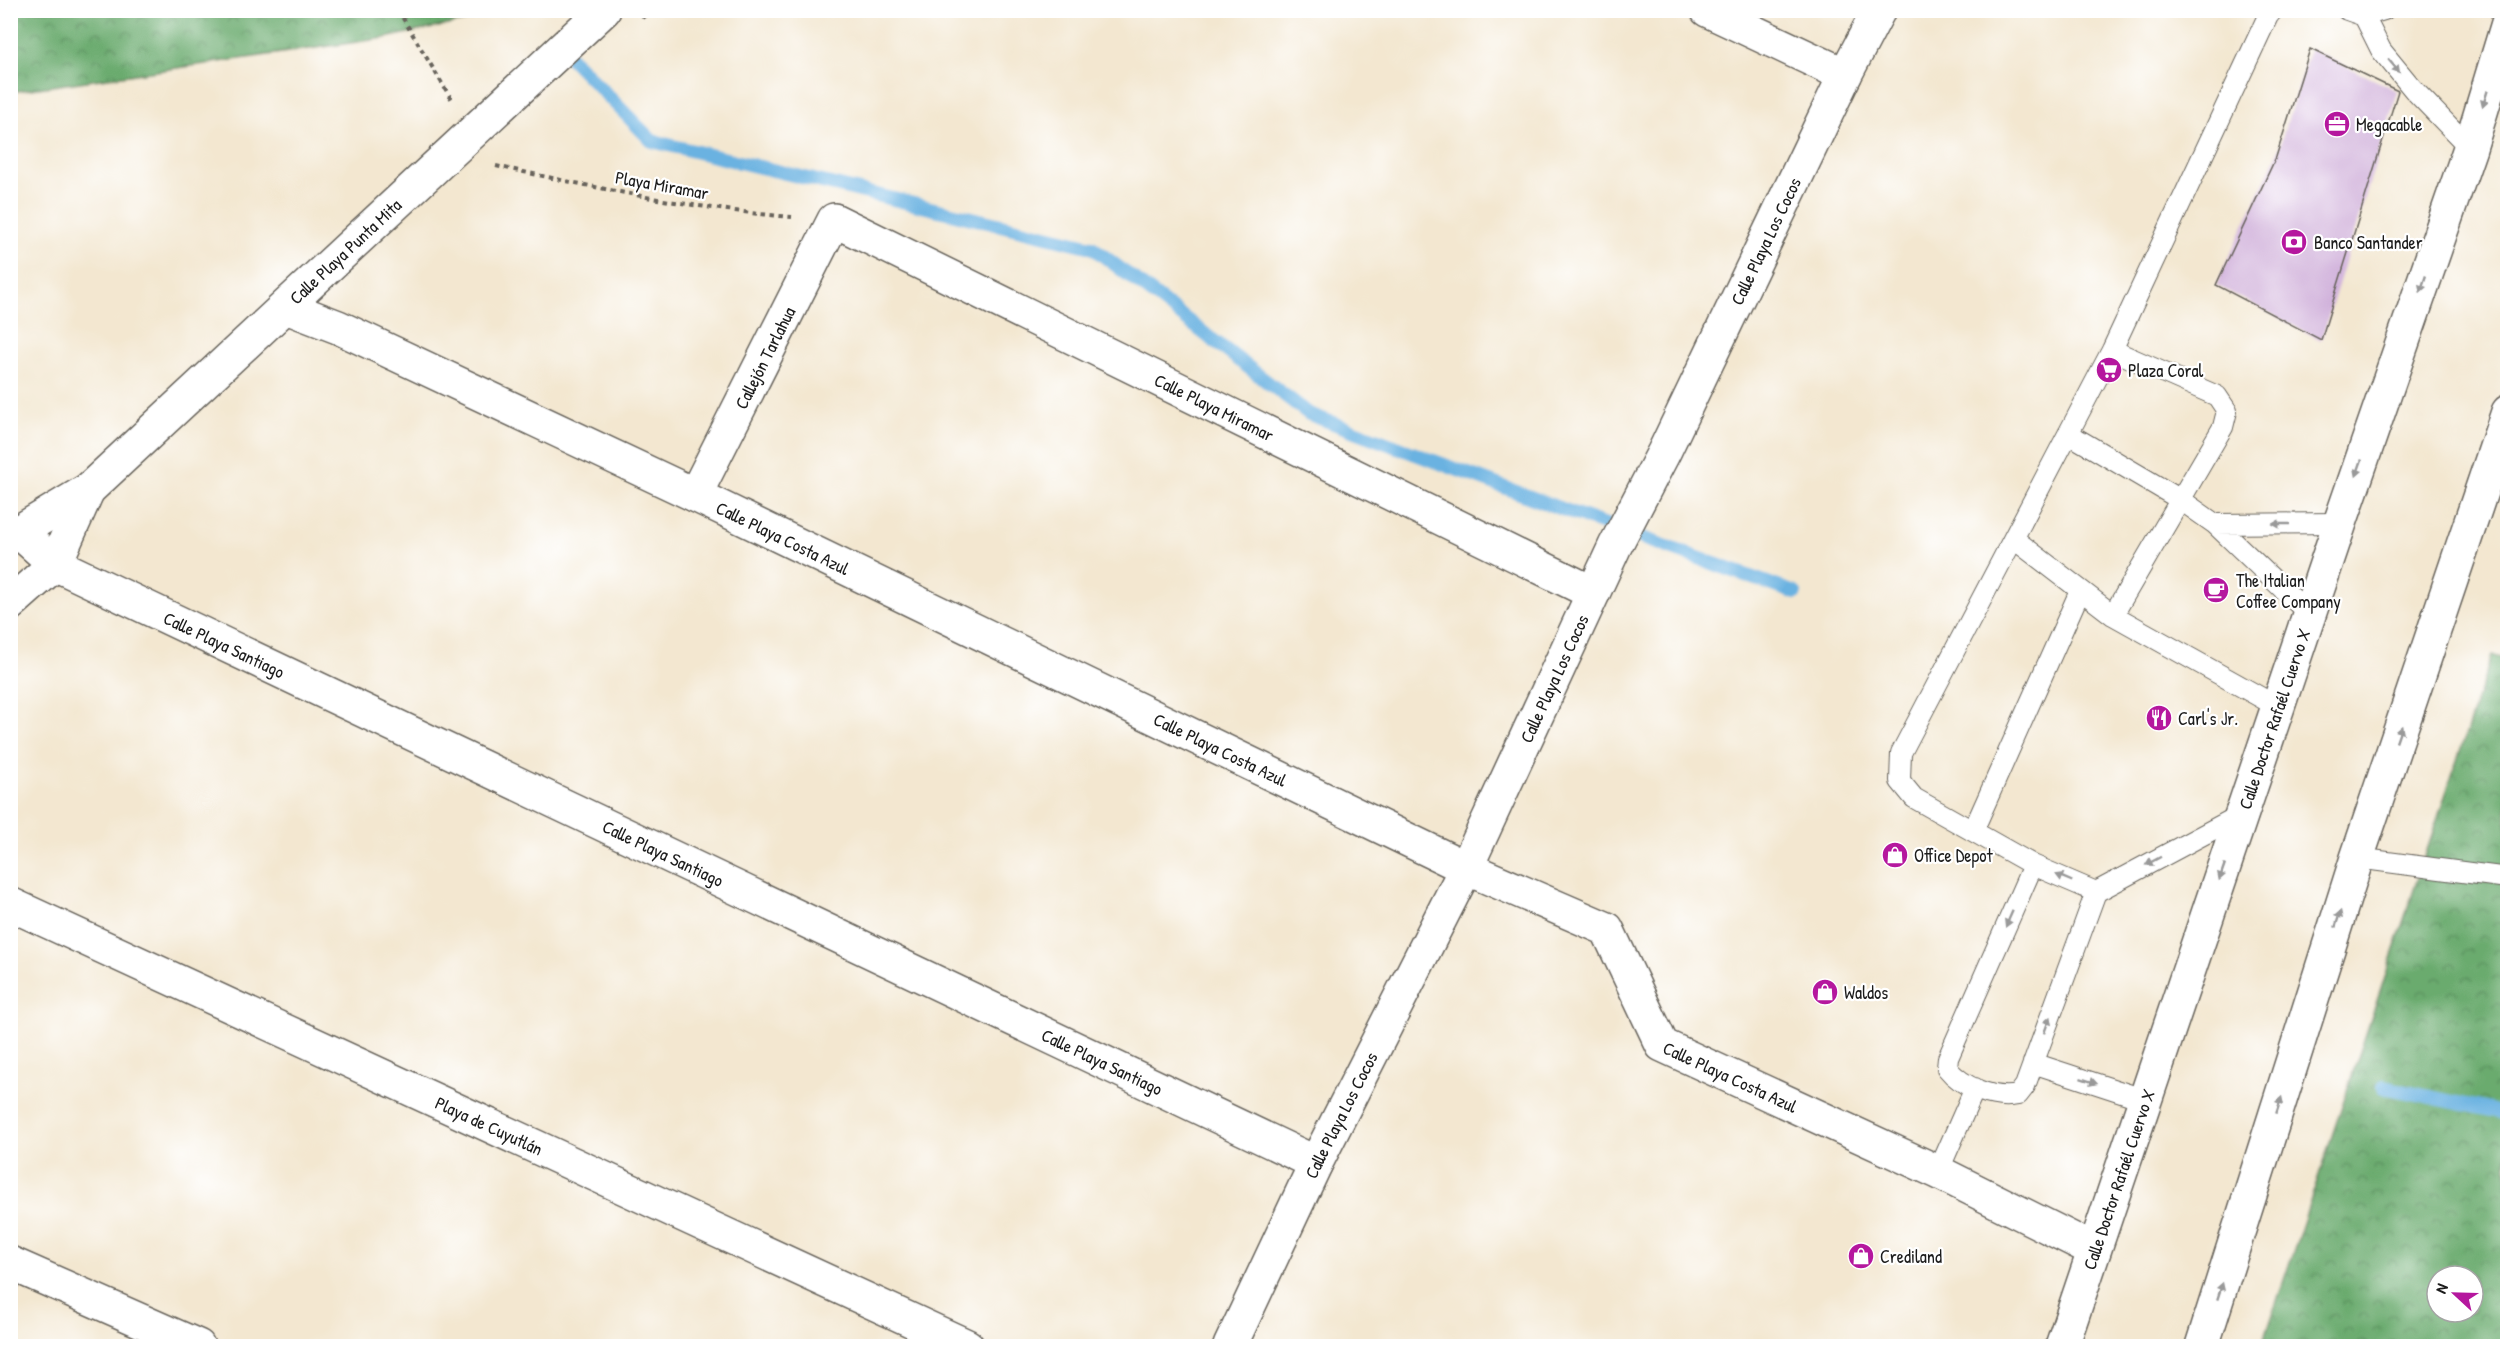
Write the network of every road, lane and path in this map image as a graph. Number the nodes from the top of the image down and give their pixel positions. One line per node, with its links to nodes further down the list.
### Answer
1 (398, 10): 10 (path)
2 (604, 10): 10 (street, Calle Playa Punta Mita)
3 (1707, 10): 9 (street)
4 (1879, 10): 9 (street, Calle Playa Los Cocos)
5 (2273, 10): 15 (lane)
6 (2384, 10): 7 (lane)
7 (2356, 13): 11 (lane, one-way to 11)
8 (2508, 23): 11 (street, Calle Doctor Rafaél Cuervo X, one-way to 11)
9 (1845, 75): 27 (street, Calle Playa Los Cocos)
10 (472, 133): 14 (street, Calle Playa Punta Mita)
11 (2470, 148): 21 (street, Calle Doctor Rafaél Cuervo X, one-way to 21)
12 (486, 164): 13 (path, Playa Miramar)
13 (834, 220): 19 (street, Callejón Tarlahua); 27 (street, Calle Playa Miramar)
14 (286, 307): 18 (street, Calle Playa Punta Mita); 19 (street, Calle Playa Costa Azul)
15 (2112, 350): 17 (lane); 20 (lane)
16 (2508, 412): 34 (street, one-way to 16)
17 (2069, 434): 20 (lane); 24 (lane)
18 (88, 490): 23 (street); 25 (street)
19 (695, 495): 36 (street, Calle Playa Costa Azul)
20 (2181, 500): 22 (lane); 30 (lane)
21 (2340, 523): 22 (lane, one-way to 22); 29 (street, Calle Doctor Rafaél Cuervo X)
22 (2215, 524): 29 (lane)
23 (14, 534): 25 (street, Calle Playa Santiago)
24 (2014, 539): 26 (lane); 33 (lane)
25 (55, 564): 28 (street); 43 (street, Calle Playa Santiago)
26 (2080, 591): 30 (lane); 33 (lane)
27 (1593, 593): 36 (street, Calle Playa Los Cocos)
28 (10, 604)
29 (2309, 614): 31 (street, Calle Doctor Rafaél Cuervo X)
30 (2113, 615): 31 (lane)
31 (2278, 707): 32 (street, Calle Doctor Rafaél Cuervo X)
32 (2242, 814): 38 (lane, one-way to 38); 42 (street, Calle Doctor Rafaél Cuervo X, one-way to 42)
33 (1973, 831): 35 (lane)
34 (2357, 858): 37 (lane); 51 (street, one-way to 34)
35 (2033, 865): 38 (lane, one-way to 35); 41 (lane, one-way to 41)
36 (1466, 868): 43 (street, Calle Playa Los Cocos); 44 (street, Calle Playa Costa Azul)
37 (2508, 878)
38 (2096, 892): 40 (lane, one-way to 38)
39 (10, 904): 48 (street, Playa de Cuyutlán)
40 (2033, 1063): 41 (lane); 42 (lane, one-way to 42)
41 (1975, 1088): 44 (lane)
42 (2146, 1100): 45 (street, Calle Doctor Rafaél Cuervo X)
43 (1316, 1163): 49 (street, Calle Playa Los Cocos)
44 (1938, 1172): 45 (street, Calle Playa Costa Azul)
45 (2094, 1250): 50 (street, Calle Doctor Rafaél Cuervo X)
46 (10, 1263): 47 (street)
47 (198, 1347)
48 (967, 1347)
49 (1230, 1347)
50 (2062, 1347)
51 (2202, 1347)

